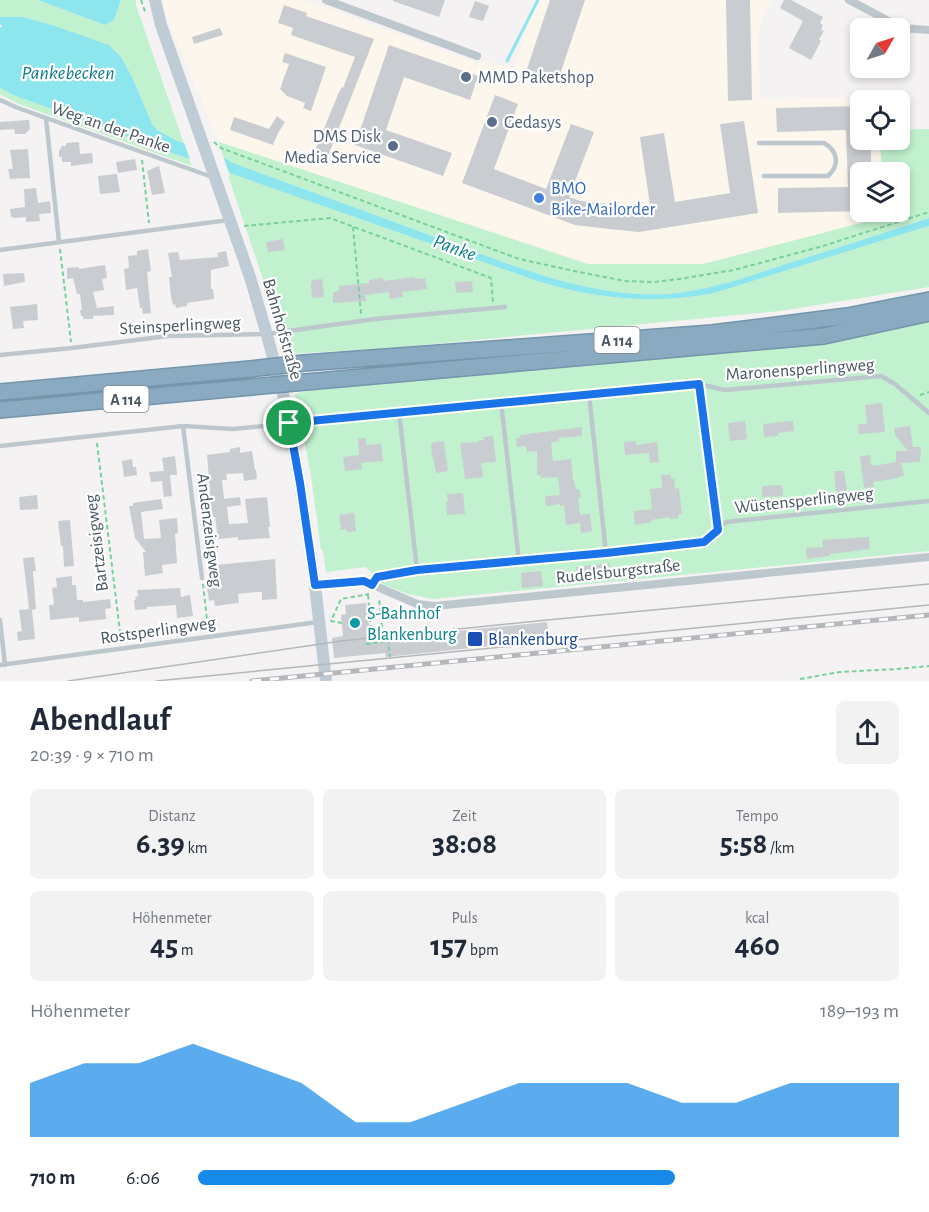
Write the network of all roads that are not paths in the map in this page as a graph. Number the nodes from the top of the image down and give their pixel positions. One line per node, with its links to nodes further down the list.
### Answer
1 (154, 0): 9 (main road, Bahnhofstraße)
2 (326, 0): 5 (street)
3 (849, 0): 4 (street)
4 (929, 30)
5 (477, 56)
6 (0, 99): 7 (lane, Weg an der Panke)
7 (46, 118): 9 (lane, Weg an der Panke); 12 (lane)
8 (759, 143): 10 (lane)
9 (213, 175): 11 (main road, Bahnhofstraße)
10 (764, 176)
11 (230, 220): 12 (lane); 17 (main road, Bahnhofstraße)
12 (59, 242): 13 (lane)
13 (0, 250)
14 (929, 300): 20 (highway, A 114, bridge)
15 (505, 307): 17 (lane, Steinsperlingweg)
16 (929, 313): 23 (highway, A 114, bridge)
17 (267, 334): 18 (lane, Steinsperlingweg); 26 (main road, Bahnhofstraße)
18 (0, 355)
19 (699, 384): 21 (lane, Maronensperlingweg); 25 (lane, Maronensperlingweg); 30 (lane)
20 (0, 392)
21 (588, 394): 22 (lane, Maronensperlingweg); 31 (lane)
22 (501, 402): 24 (lane, Maronensperlingweg); 33 (lane)
23 (0, 410)
24 (399, 412): 26 (lane, Maronensperlingweg); 34 (lane)
25 (929, 413)
26 (289, 423): 27 (lane, Maronensperlingweg); 36 (main road, Bahnhofstraße)
27 (183, 426): 28 (lane, Maronensperlingweg); 35 (lane, Andenzeisigweg)
28 (0, 446)
29 (929, 501): 30 (lane, Wüstensperlingweg)
30 (718, 530): 31 (lane, Wüstensperlingweg)
31 (606, 553): 33 (lane, Wüstensperlingweg)
32 (929, 557): 37 (street, Rudelsburgstraße)
33 (519, 561): 34 (lane, Wüstensperlingweg)
34 (417, 570): 37 (lane, Wüstensperlingweg)
35 (202, 578)
36 (315, 585): 37 (street, Rudelsburgstraße); 39 (main road, Bahnhofstraße)
37 (372, 585)
38 (0, 620): 40 (lane)
39 (320, 622): 40 (lane, Rostsperlingweg); 41 (main road, Bahnhofstraße)
40 (3, 665)
41 (326, 681)

